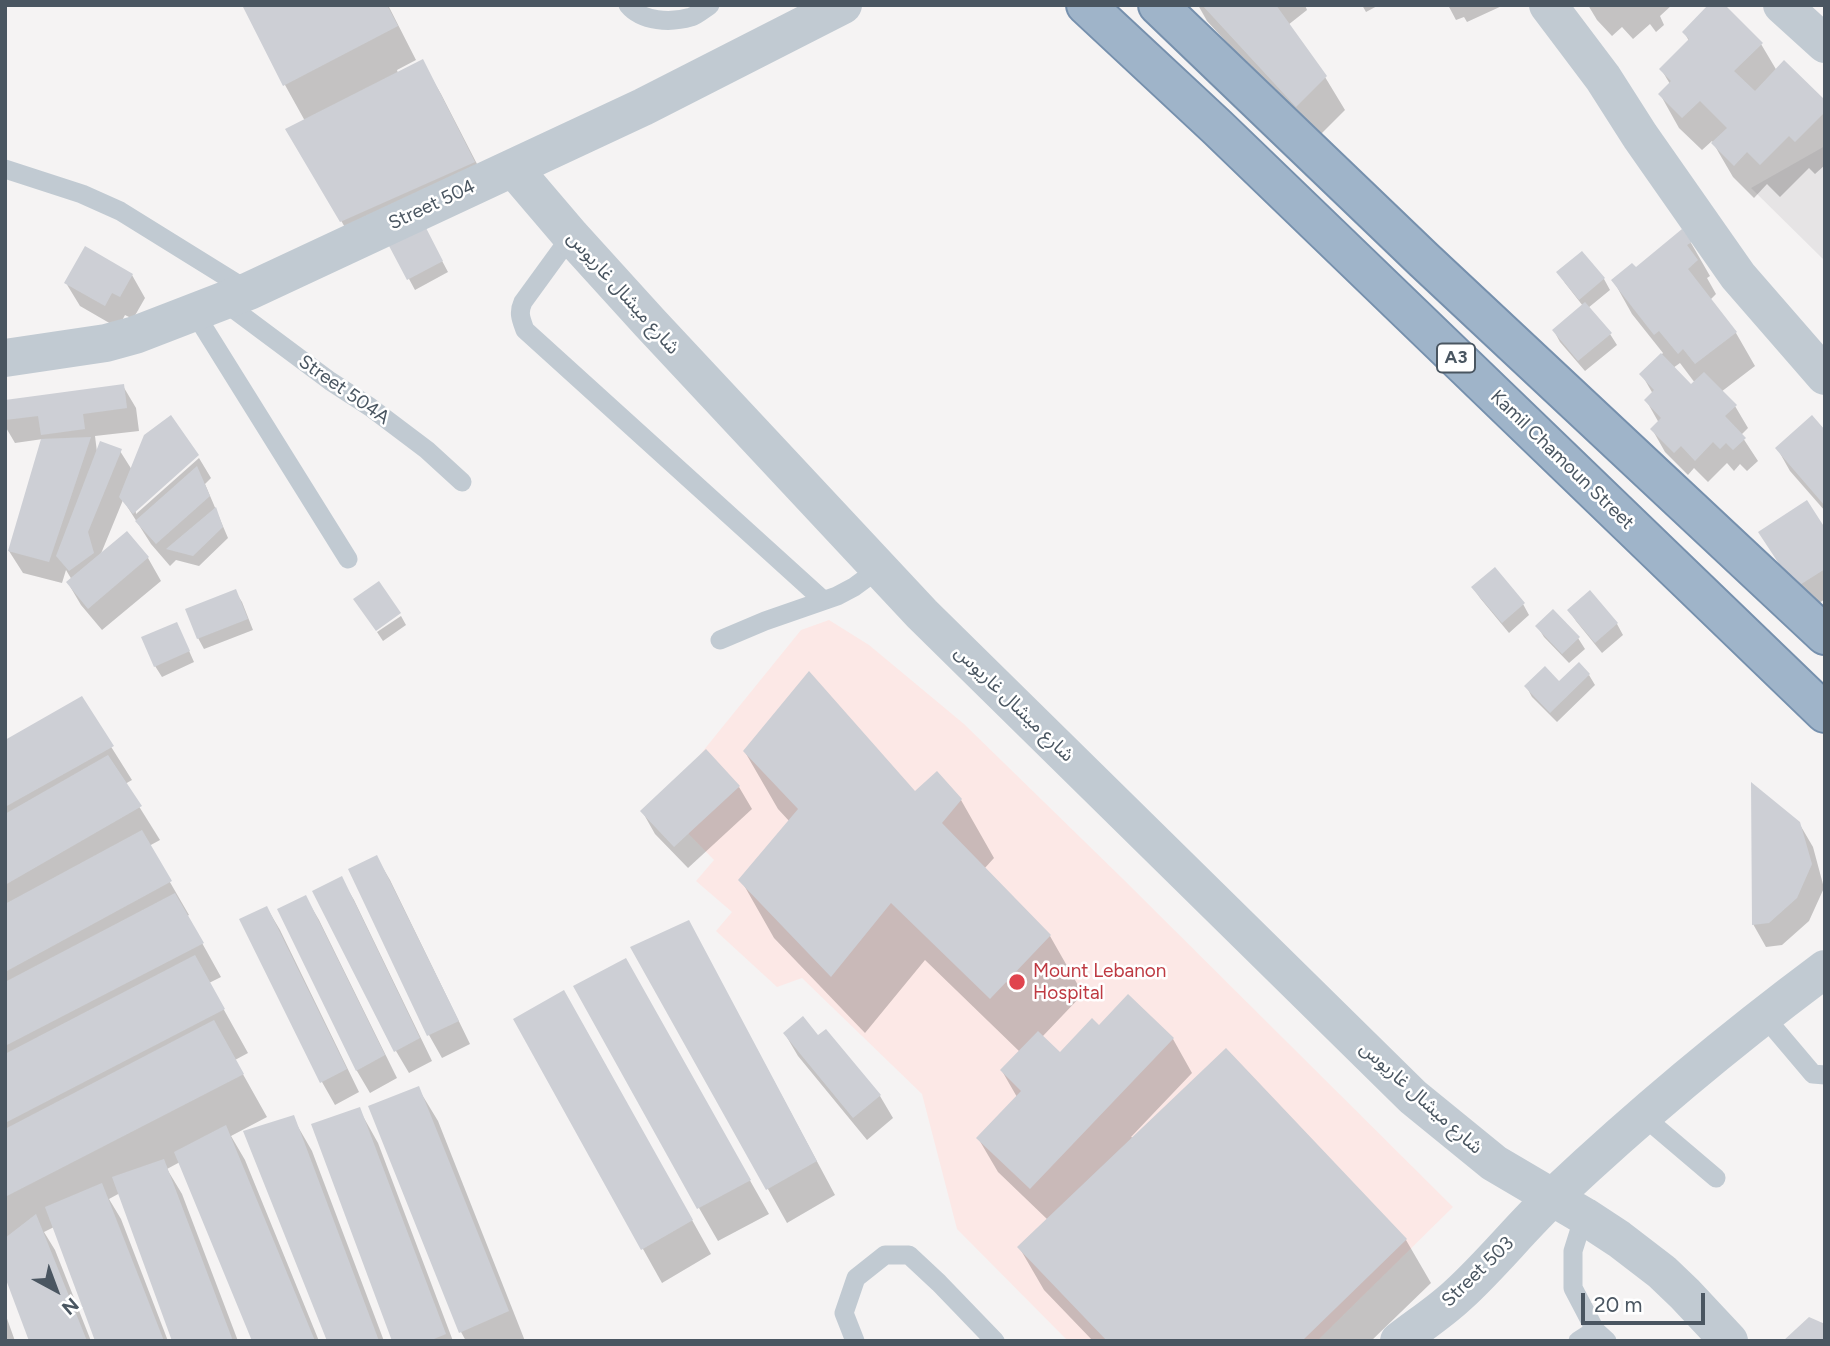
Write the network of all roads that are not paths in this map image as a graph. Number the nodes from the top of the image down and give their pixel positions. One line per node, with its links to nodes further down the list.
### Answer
1 (628, 5): 2 (lane)
2 (710, 5)
3 (843, 5): 9 (street, Street 504)
4 (1086, 5): 21 (highway, Kamil Chamoun Street / A3)
5 (1158, 5): 19 (highway, A3)
6 (1548, 5): 14 (street)
7 (1782, 5): 8 (street)
8 (1825, 44)
9 (513, 168): 11 (street, شارع ميشال غاريوس); 12 (street, Street 504)
10 (5, 169): 12 (lane, Street 504A)
11 (571, 236): 17 (street, شارع ميشال غاريوس); 18 (lane)
12 (223, 302): 13 (street, Street 504); 15 (lane, Street 504A); 16 (lane)
13 (5, 359)
14 (1825, 376)
15 (462, 482)
16 (348, 559)
17 (880, 568): 18 (lane); 27 (street, شارع ميشال غاريوس)
18 (823, 600): 20 (lane)
19 (1825, 635)
20 (720, 640)
21 (1825, 713)
22 (1825, 969): 23 (street)
23 (1763, 1015): 24 (lane); 25 (street)
24 (1825, 1075)
25 (1643, 1116): 26 (lane); 27 (street)
26 (1716, 1178)
27 (1569, 1207): 28 (lane); 31 (street, Street 503); 33 (street, شارع ميشال غاريوس)
28 (1601, 1335): 32 (lane)
29 (855, 1341): 30 (lane)
30 (995, 1341)
31 (1399, 1341)
32 (1578, 1341)
33 (1729, 1341)

